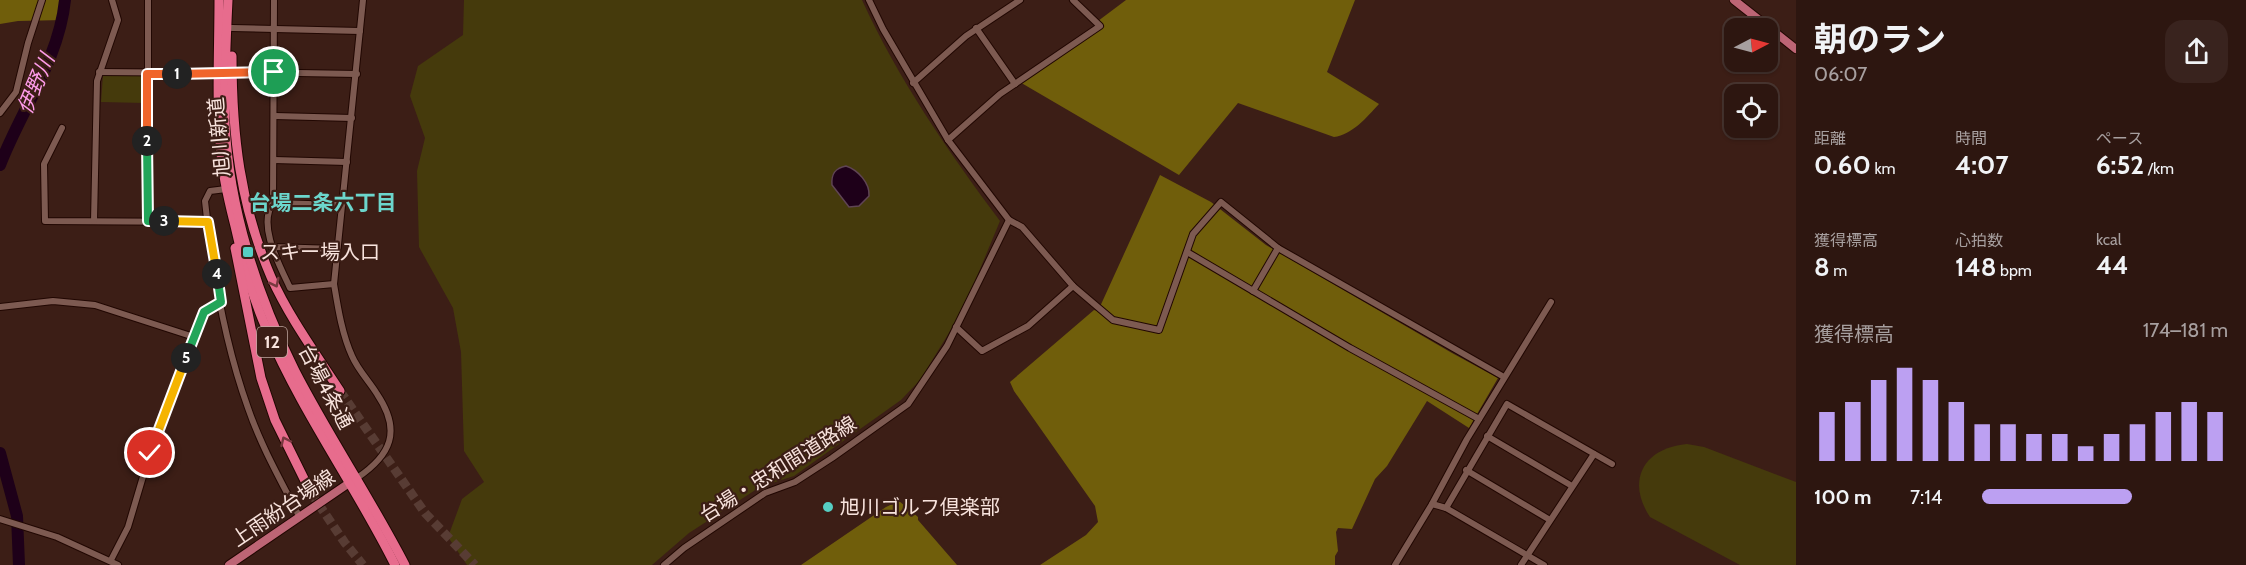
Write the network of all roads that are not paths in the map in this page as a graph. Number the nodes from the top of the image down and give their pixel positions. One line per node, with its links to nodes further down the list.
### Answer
1 (42, 0): 24 (street)
2 (112, 0): 17 (street)
3 (148, 0): 20 (street)
4 (219, 0): 19 (highway, 台場4条通 / 12)
5 (229, 0): 12 (highway, 旭川新道 / 12); 19 (highway, 台場4条通 / 12)
6 (274, 0): 13 (street)
7 (363, 0): 15 (street)
8 (870, 0): 22 (street)
9 (1020, 0): 14 (street)
10 (1073, 0): 23 (street)
11 (1734, 0): 16 (main road)
12 (232, 28): 13 (street); 19 (highway, 旭川新道 / 12)
13 (275, 28): 15 (street); 18 (street)
14 (976, 28): 22 (street); 23 (street)
15 (360, 31): 21 (street)
16 (1796, 49)
17 (99, 72): 20 (street); 35 (street)
18 (274, 72): 19 (street); 21 (street); 25 (street)
19 (225, 73): 20 (street); 31 (highway, 旭川新道 / 12); 31 (highway, 台場4条通 / 12)
20 (147, 74): 36 (street)
21 (357, 74): 26 (street)
22 (913, 83): 28 (street)
23 (1015, 84): 28 (street)
24 (0, 114)
25 (275, 116): 26 (street); 29 (street)
26 (352, 118): 30 (street)
27 (62, 128): 35 (street)
28 (948, 141): 34 (street)
29 (274, 160): 30 (street); 32 (street)
30 (347, 162): 33 (street)
31 (234, 189): 37 (street); 51 (highway, 旭川新道 / 12, one-way to 51); 57 (highway, 台場4条通 / 12); 59 (highway, 旭川新道 / 12, one-way to 31)
32 (273, 203): 33 (street); 38 (street)
33 (342, 205): 40 (street)
34 (1009, 220): 43 (street); 48 (street, 台場・忠和間道路線)
35 (94, 221): 36 (street)
36 (148, 221): 37 (street)
37 (208, 222): 45 (street)
38 (273, 247): 40 (street); 42 (street)
39 (1278, 248): 41 (street); 44 (street); 50 (street)
40 (337, 249): 42 (street)
41 (1187, 252): 43 (street); 44 (street)
42 (334, 284): 57 (street)
43 (1073, 286): 48 (street)
44 (1253, 291): 52 (street)
45 (221, 302): 49 (street); 62 (street)
46 (1551, 302): 50 (street)
47 (2, 306): 49 (street)
48 (956, 327): 71 (street, 台場・忠和間道路線)
49 (194, 337): 66 (street)
50 (1504, 377): 52 (street)
51 (340, 391)
52 (1479, 419): 60 (street)
53 (1487, 436): 54 (street); 56 (street); 58 (street)
54 (1594, 454): 55 (street); 58 (street)
55 (1612, 464)
56 (1466, 470): 61 (street); 64 (street)
57 (353, 480): 62 (main road, 上雨紛台場線); 69 (highway, 台場4条通 / 12); 70 (highway, 台場4条通 / 12)
58 (1572, 486): 64 (street)
59 (311, 493)
60 (1432, 504): 61 (street); 72 (street)
61 (1446, 508): 65 (street)
62 (299, 516): 68 (main road, 上雨紛台場線)
63 (0, 519): 66 (street)
64 (1550, 520): 65 (street)
65 (1527, 555): 73 (street); 74 (street)
66 (111, 560): 67 (street)
67 (118, 565)
68 (229, 565)
69 (395, 565)
70 (405, 565)
71 (664, 565)
72 (1395, 565)
73 (1521, 565)
74 (1544, 565)

